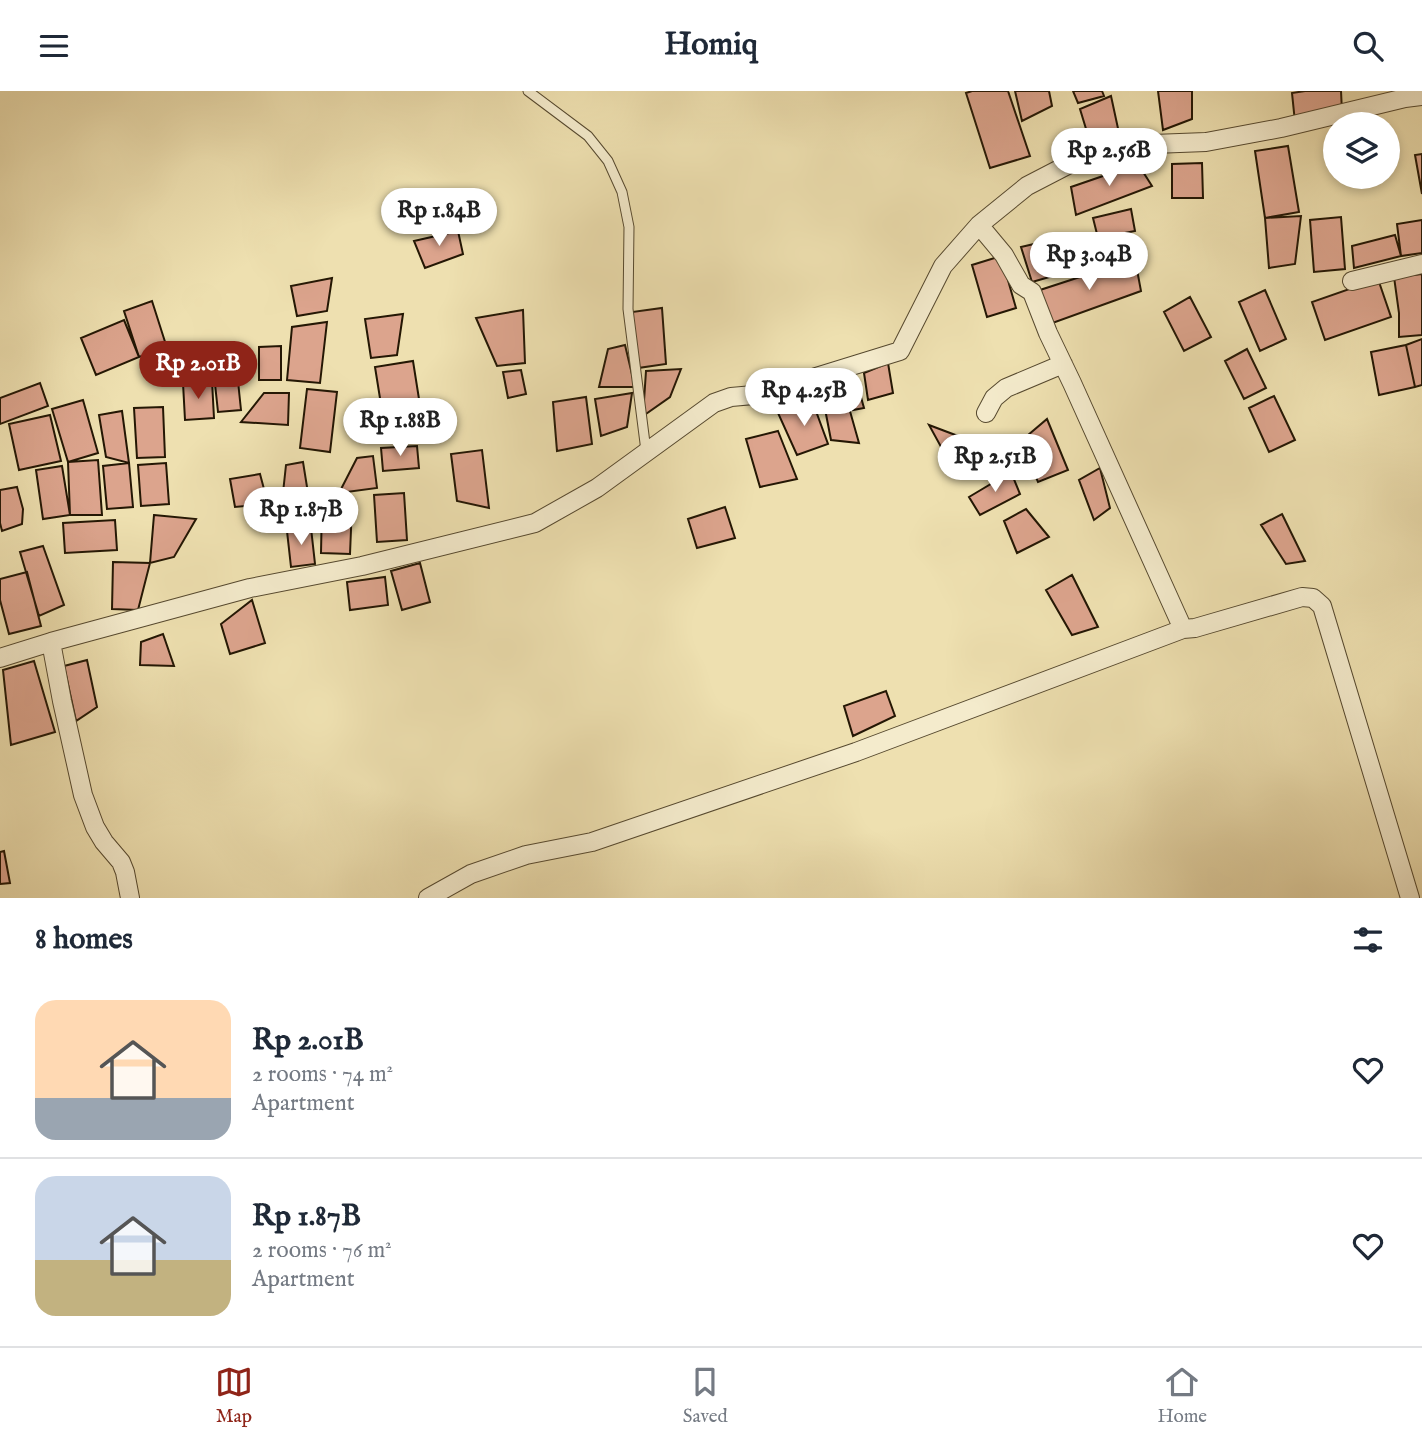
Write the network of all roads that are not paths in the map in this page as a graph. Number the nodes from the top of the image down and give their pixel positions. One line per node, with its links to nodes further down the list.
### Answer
1 (528, 91): 8 (lane)
2 (1422, 96): 3 (street)
3 (979, 225): 6 (street); 8 (street)
4 (1422, 264): 5 (street)
5 (1352, 281)
6 (1063, 364): 7 (street); 9 (street)
7 (986, 413)
8 (646, 451): 10 (street)
9 (1183, 629): 13 (street); 14 (street)
10 (51, 642): 11 (street); 12 (street)
11 (0, 658)
12 (130, 898)
13 (428, 898)
14 (1410, 898)

